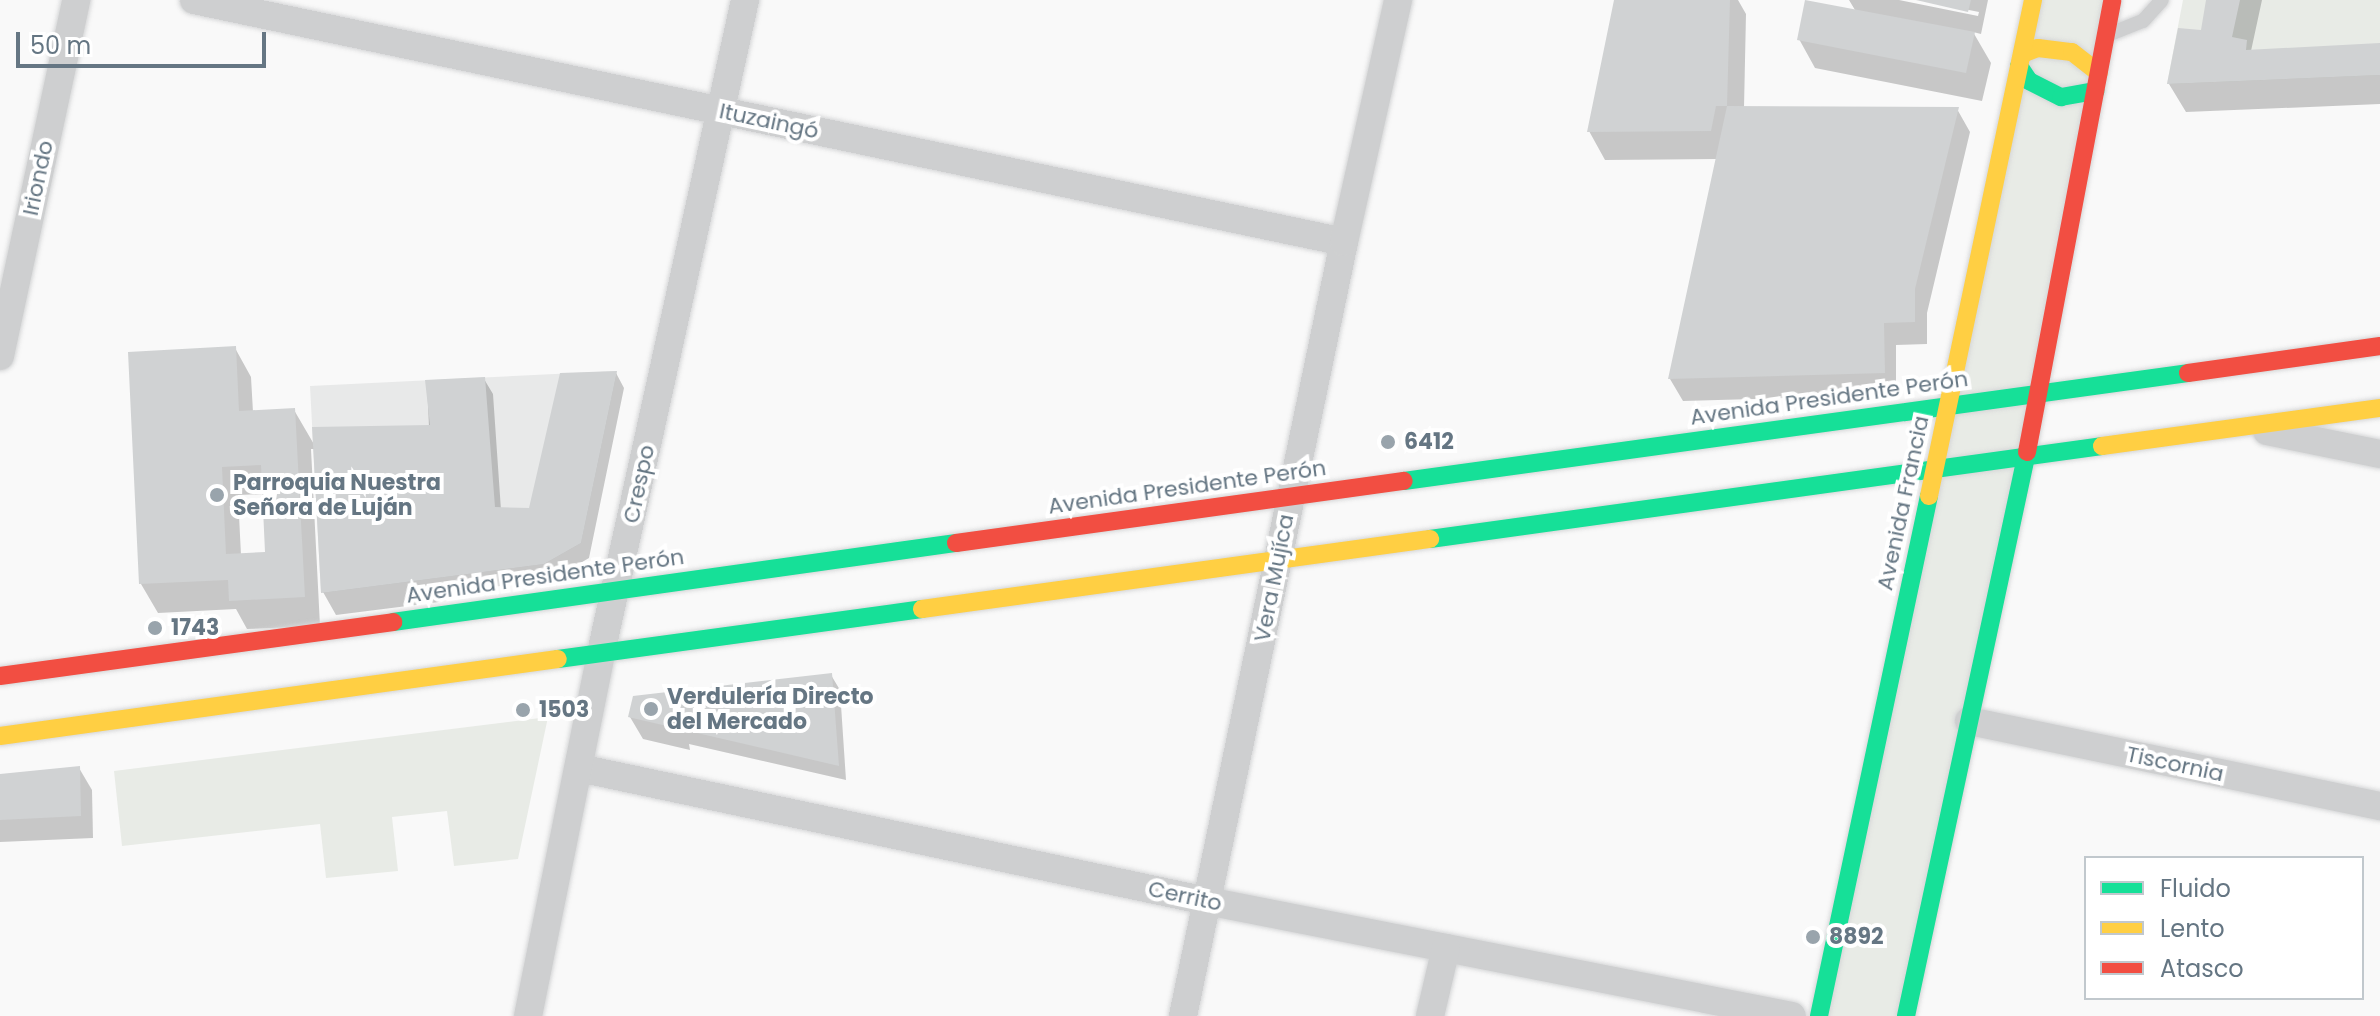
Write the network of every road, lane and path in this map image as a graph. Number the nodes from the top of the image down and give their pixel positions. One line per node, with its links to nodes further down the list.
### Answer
1 (76, 0): 13 (street, Iriondo)
2 (194, 0): 11 (street, Ituzaingó)
3 (745, 0): 11 (street, Crespo)
4 (1398, 0): 12 (street, Vera Mujíca)
5 (2033, 0): 9 (main road, Avenida Francia)
6 (2112, 0): 8 (main road)
7 (2162, 0): 8 (lane)
8 (2106, 36): 10 (main road)
9 (2020, 60): 10 (main road); 10 (main road); 17 (main road, Avenida Francia)
10 (2097, 82): 16 (main road)
11 (720, 111): 12 (street, Ituzaingó); 25 (street, Crespo)
12 (1344, 242): 23 (street, Vera Mujíca)
13 (6, 300): 15 (street, Iriondo)
14 (2380, 346): 16 (main road, Avenida Presidente Perón)
15 (0, 356)
16 (2040, 393): 17 (main road, Avenida Presidente Perón); 21 (main road)
17 (1949, 406): 22 (main road, Avenida Francia); 23 (main road, Avenida Presidente Perón)
18 (2380, 408): 19 (main road)
19 (2244, 426): 20 (street); 21 (main road)
20 (2380, 454)
21 (2027, 455): 22 (main road); 28 (main road)
22 (1935, 467): 24 (main road); 38 (main road, Avenida Francia)
23 (1290, 497): 24 (street, Vera Mujíca); 25 (main road, Avenida Presidente Perón)
24 (1277, 559): 26 (main road); 32 (street, Vera Mujíca)
25 (615, 591): 26 (street, Crespo); 27 (main road, Avenida Presidente Perón)
26 (601, 653): 29 (main road); 30 (street, Crespo)
27 (0, 676)
28 (1969, 721): 31 (street, Tiscornia); 39 (main road)
29 (0, 736)
30 (579, 768): 32 (street, Cerrito); 34 (street, Crespo)
31 (2380, 806)
32 (1207, 901): 33 (street, Cerrito); 35 (street, Vera Mujíca)
33 (1446, 948): 36 (street); 37 (street, Cerrito)
34 (528, 1016)
35 (1183, 1016)
36 (1430, 1016)
37 (1792, 1016)
38 (1819, 1016)
39 (1906, 1016)

